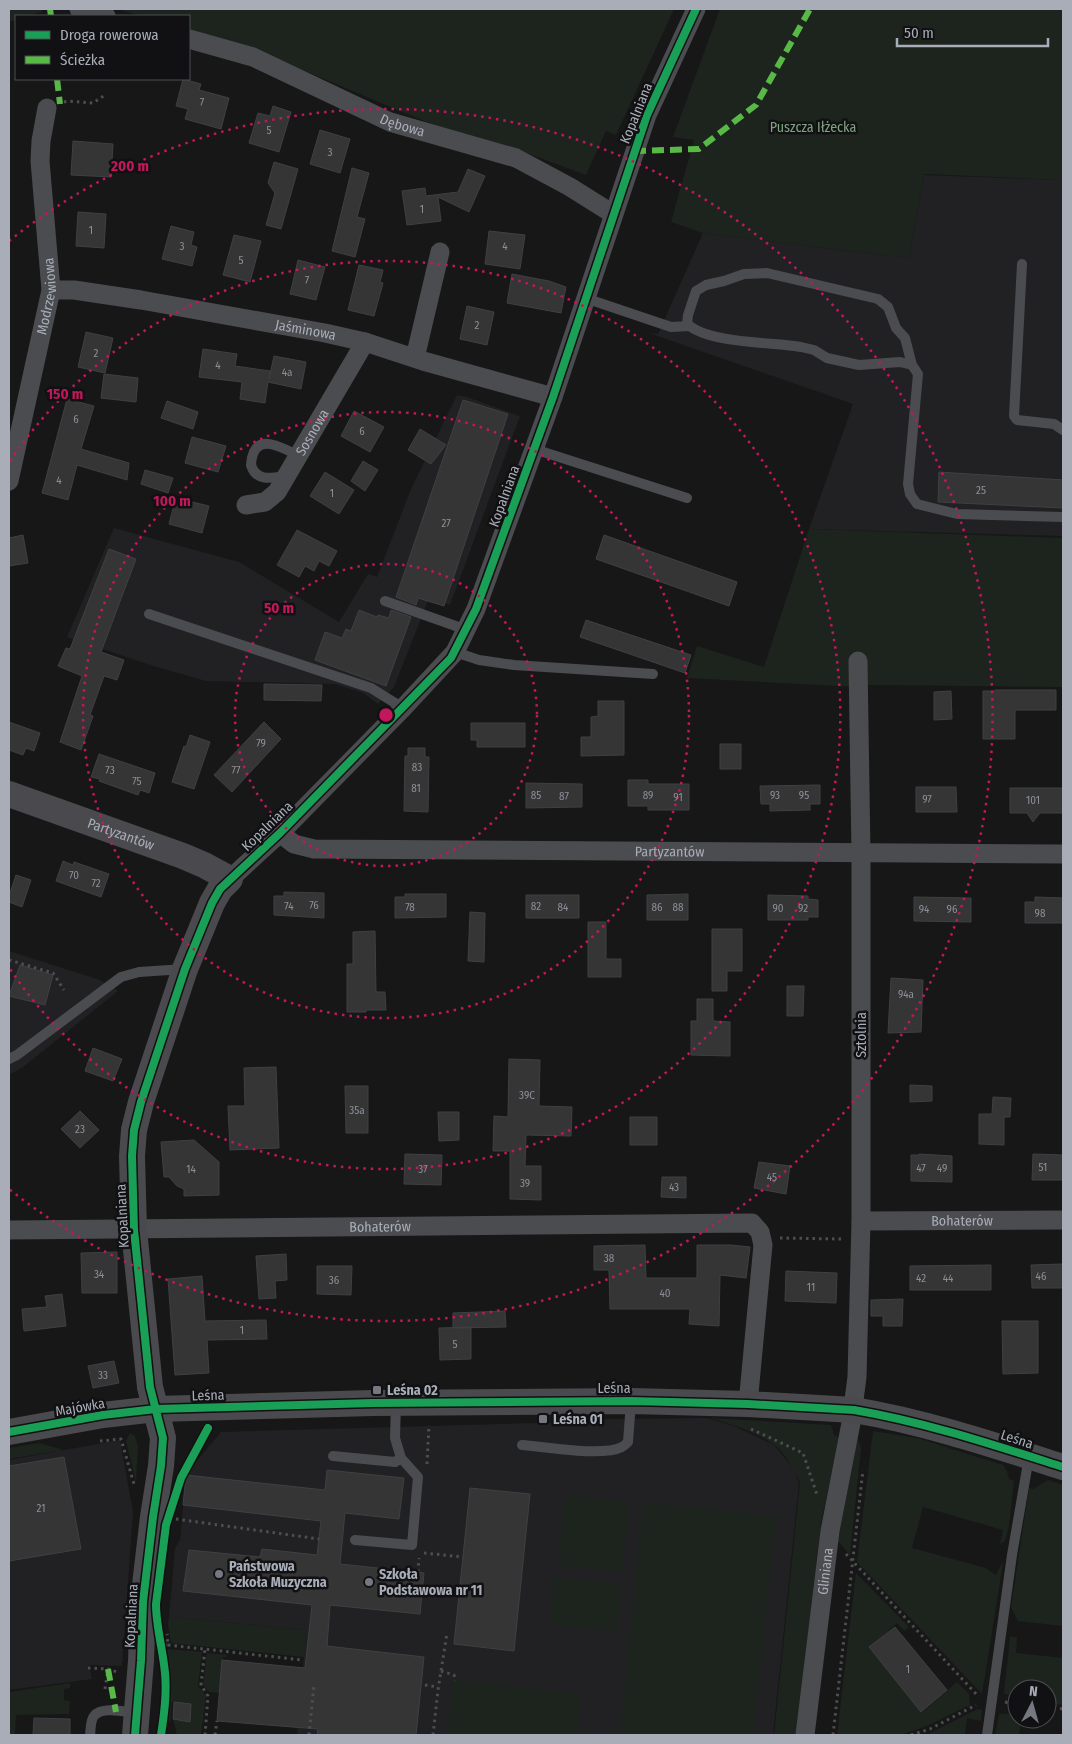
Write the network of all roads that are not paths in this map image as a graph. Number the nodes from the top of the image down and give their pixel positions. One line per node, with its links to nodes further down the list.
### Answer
1 (79, 9): 3 (street)
2 (696, 9): 6 (street, Kopalniana)
3 (102, 15)
4 (190, 40): 6 (street, Dębowa)
5 (47, 108): 9 (street, Modrzewiowa)
6 (613, 214): 10 (street, Kopalniana)
7 (440, 252): 13 (street)
8 (1022, 264): 16 (lane)
9 (51, 290): 12 (street, Jaśminowa); 20 (street, Modrzewiowa)
10 (585, 298): 11 (lane); 15 (street, Kopalniana)
11 (690, 326): 14 (lane); 14 (lane)
12 (365, 342): 13 (street, Jaśminowa); 18 (street, Sosnowa)
13 (415, 358): 15 (street, Jaśminowa)
14 (912, 365): 23 (lane)
15 (553, 396): 17 (street, Kopalniana)
16 (1063, 430)
17 (534, 449): 21 (lane); 26 (street, Kopalniana)
18 (297, 455): 19 (street, Sosnowa); 19 (lane)
19 (286, 476): 22 (street, Sosnowa)
20 (9, 481)
21 (687, 498)
22 (246, 505)
23 (1063, 517)
24 (385, 601): 26 (lane)
25 (149, 614): 30 (lane)
26 (467, 630): 27 (street, Kopalniana)
27 (456, 652): 29 (lane); 30 (street, Kopalniana)
28 (858, 661): 33 (street, Sztolnia)
29 (653, 674)
30 (403, 708): 32 (street, Kopalniana)
31 (9, 794): 35 (street, Partyzantów)
32 (280, 833): 33 (street, Partyzantów); 35 (street, Kopalniana)
33 (861, 854): 34 (street, Partyzantów); 39 (street, Sztolnia)
34 (1063, 854)
35 (230, 879): 36 (street, Kopalniana)
36 (185, 969): 37 (lane); 41 (street, Kopalniana)
37 (9, 1059)
38 (1063, 1220): 39 (street, Bohaterów)
39 (861, 1221): 45 (street, Sztolnia)
40 (9, 1230): 41 (street, Bohaterów)
41 (134, 1230): 44 (street, Kopalniana); 46 (street, Bohaterów)
42 (631, 1401): 43 (street, Leśna); 46 (street, Leśna); 48 (lane)
43 (396, 1403): 44 (street, Leśna); 51 (lane)
44 (156, 1409): 47 (street, Majówka); 54 (street, Kopalniana)
45 (854, 1410): 46 (street, Leśna); 50 (street, Leśna); 56 (street, Gliniana)
46 (748, 1415)
47 (9, 1432)
48 (522, 1445)
49 (333, 1456): 51 (lane)
50 (1029, 1456): 52 (street, Leśna); 57 (lane, Leśna)
51 (401, 1458): 53 (lane)
52 (1063, 1467)
53 (355, 1540)
54 (136, 1724): 55 (lane)
55 (90, 1735)
56 (805, 1735)
57 (987, 1735)

